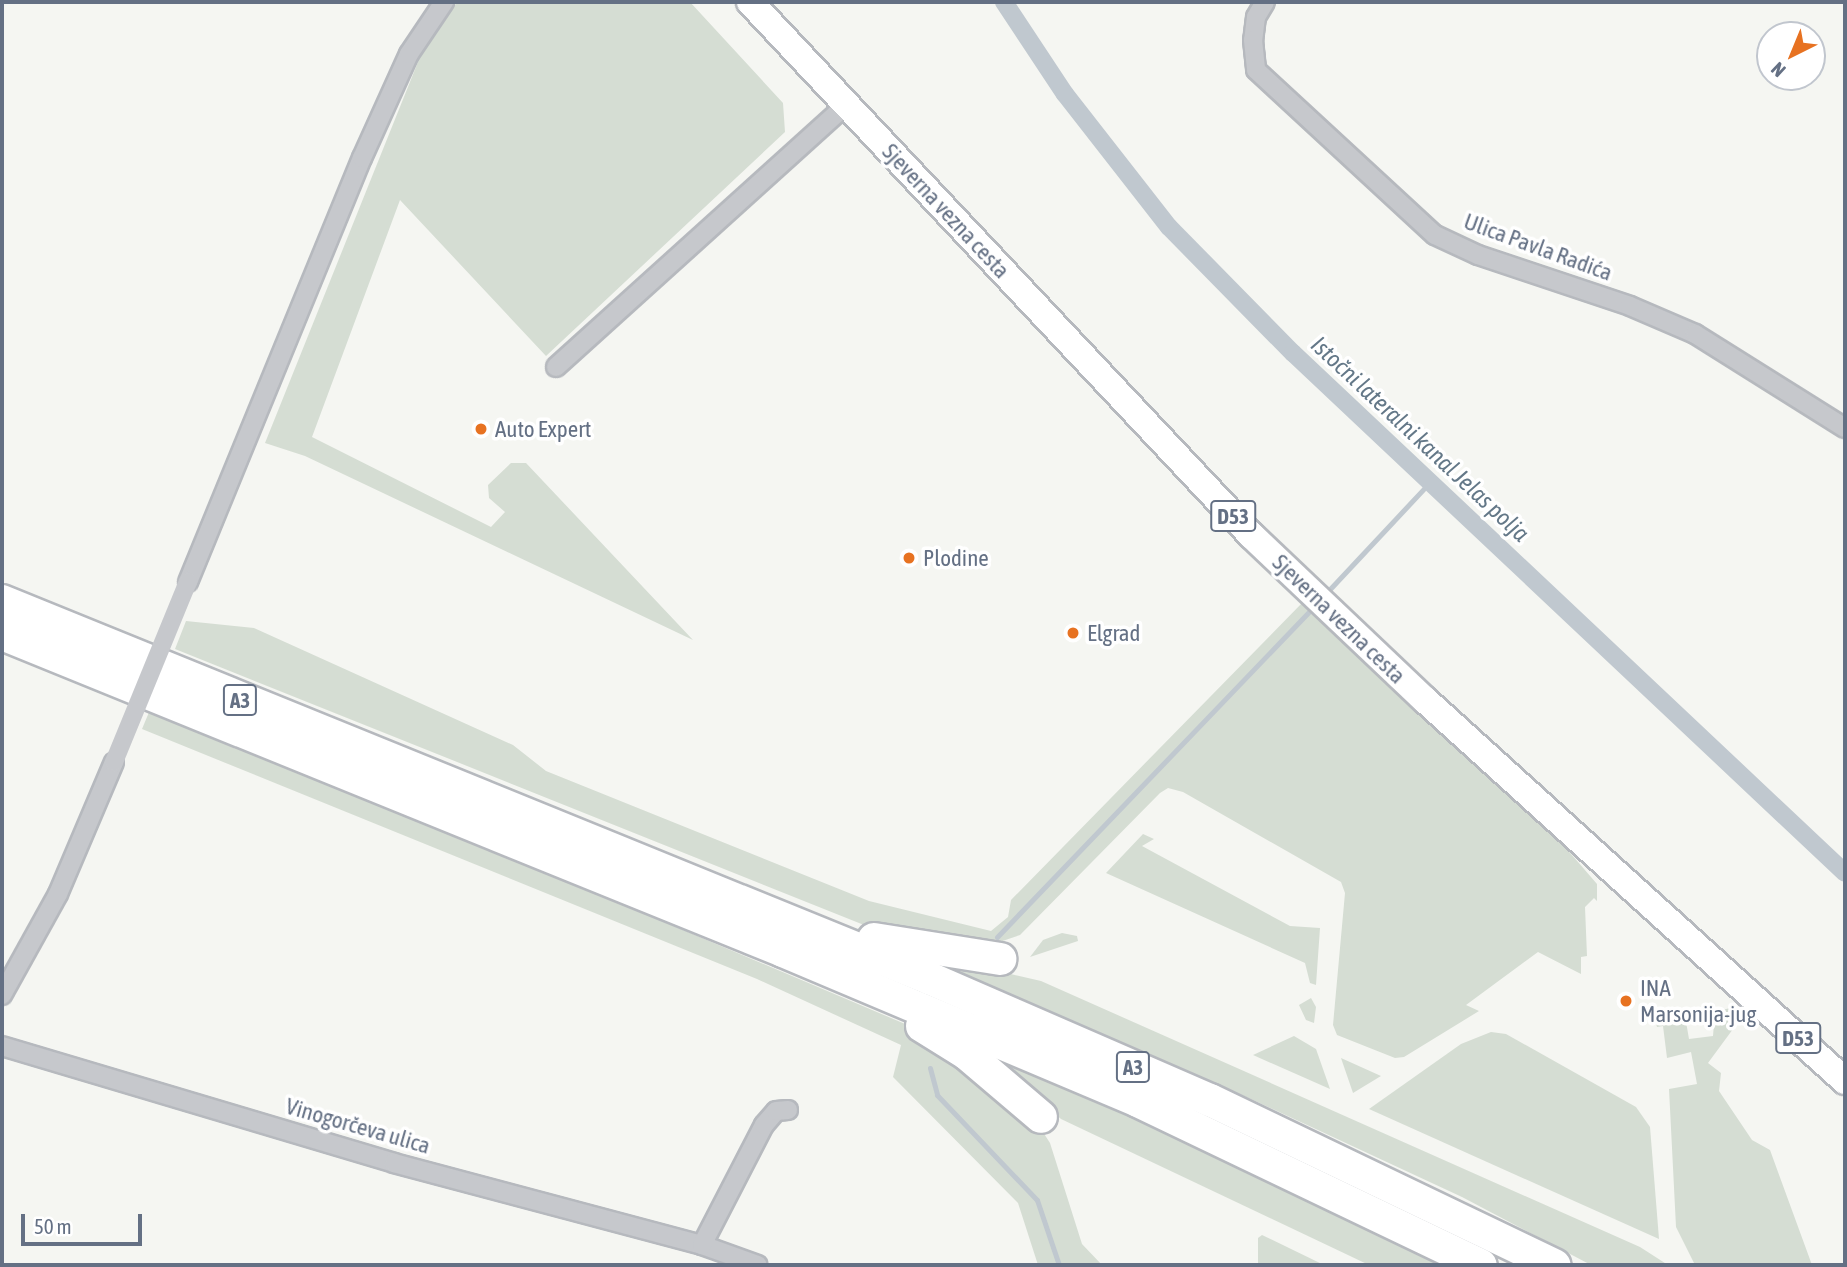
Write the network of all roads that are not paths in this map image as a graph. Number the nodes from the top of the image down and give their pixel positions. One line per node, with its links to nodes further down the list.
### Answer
1 (444, 2): 12 (street, bridge)
2 (750, 2): 4 (main road, Sjeverna vezna cesta / D53)
3 (1261, 9): 6 (street, Ulica Pavla Radića)
4 (848, 103): 5 (street); 14 (main road, Sjeverna vezna cesta / D53)
5 (556, 367)
6 (1845, 428)
7 (2, 601): 9 (highway, A3)
8 (2, 634): 10 (highway, A3)
9 (705, 886): 11 (highway); 20 (highway, A3)
10 (783, 951): 16 (highway); 19 (highway, A3)
11 (1000, 959)
12 (2, 995)
13 (2, 1046): 17 (street, Vinogorčeva ulica)
14 (1845, 1082)
15 (788, 1110): 17 (street)
16 (1041, 1117)
17 (702, 1245): 18 (street, Vinogorčeva ulica)
18 (758, 1265)
19 (1481, 1265)
20 (1554, 1265)

